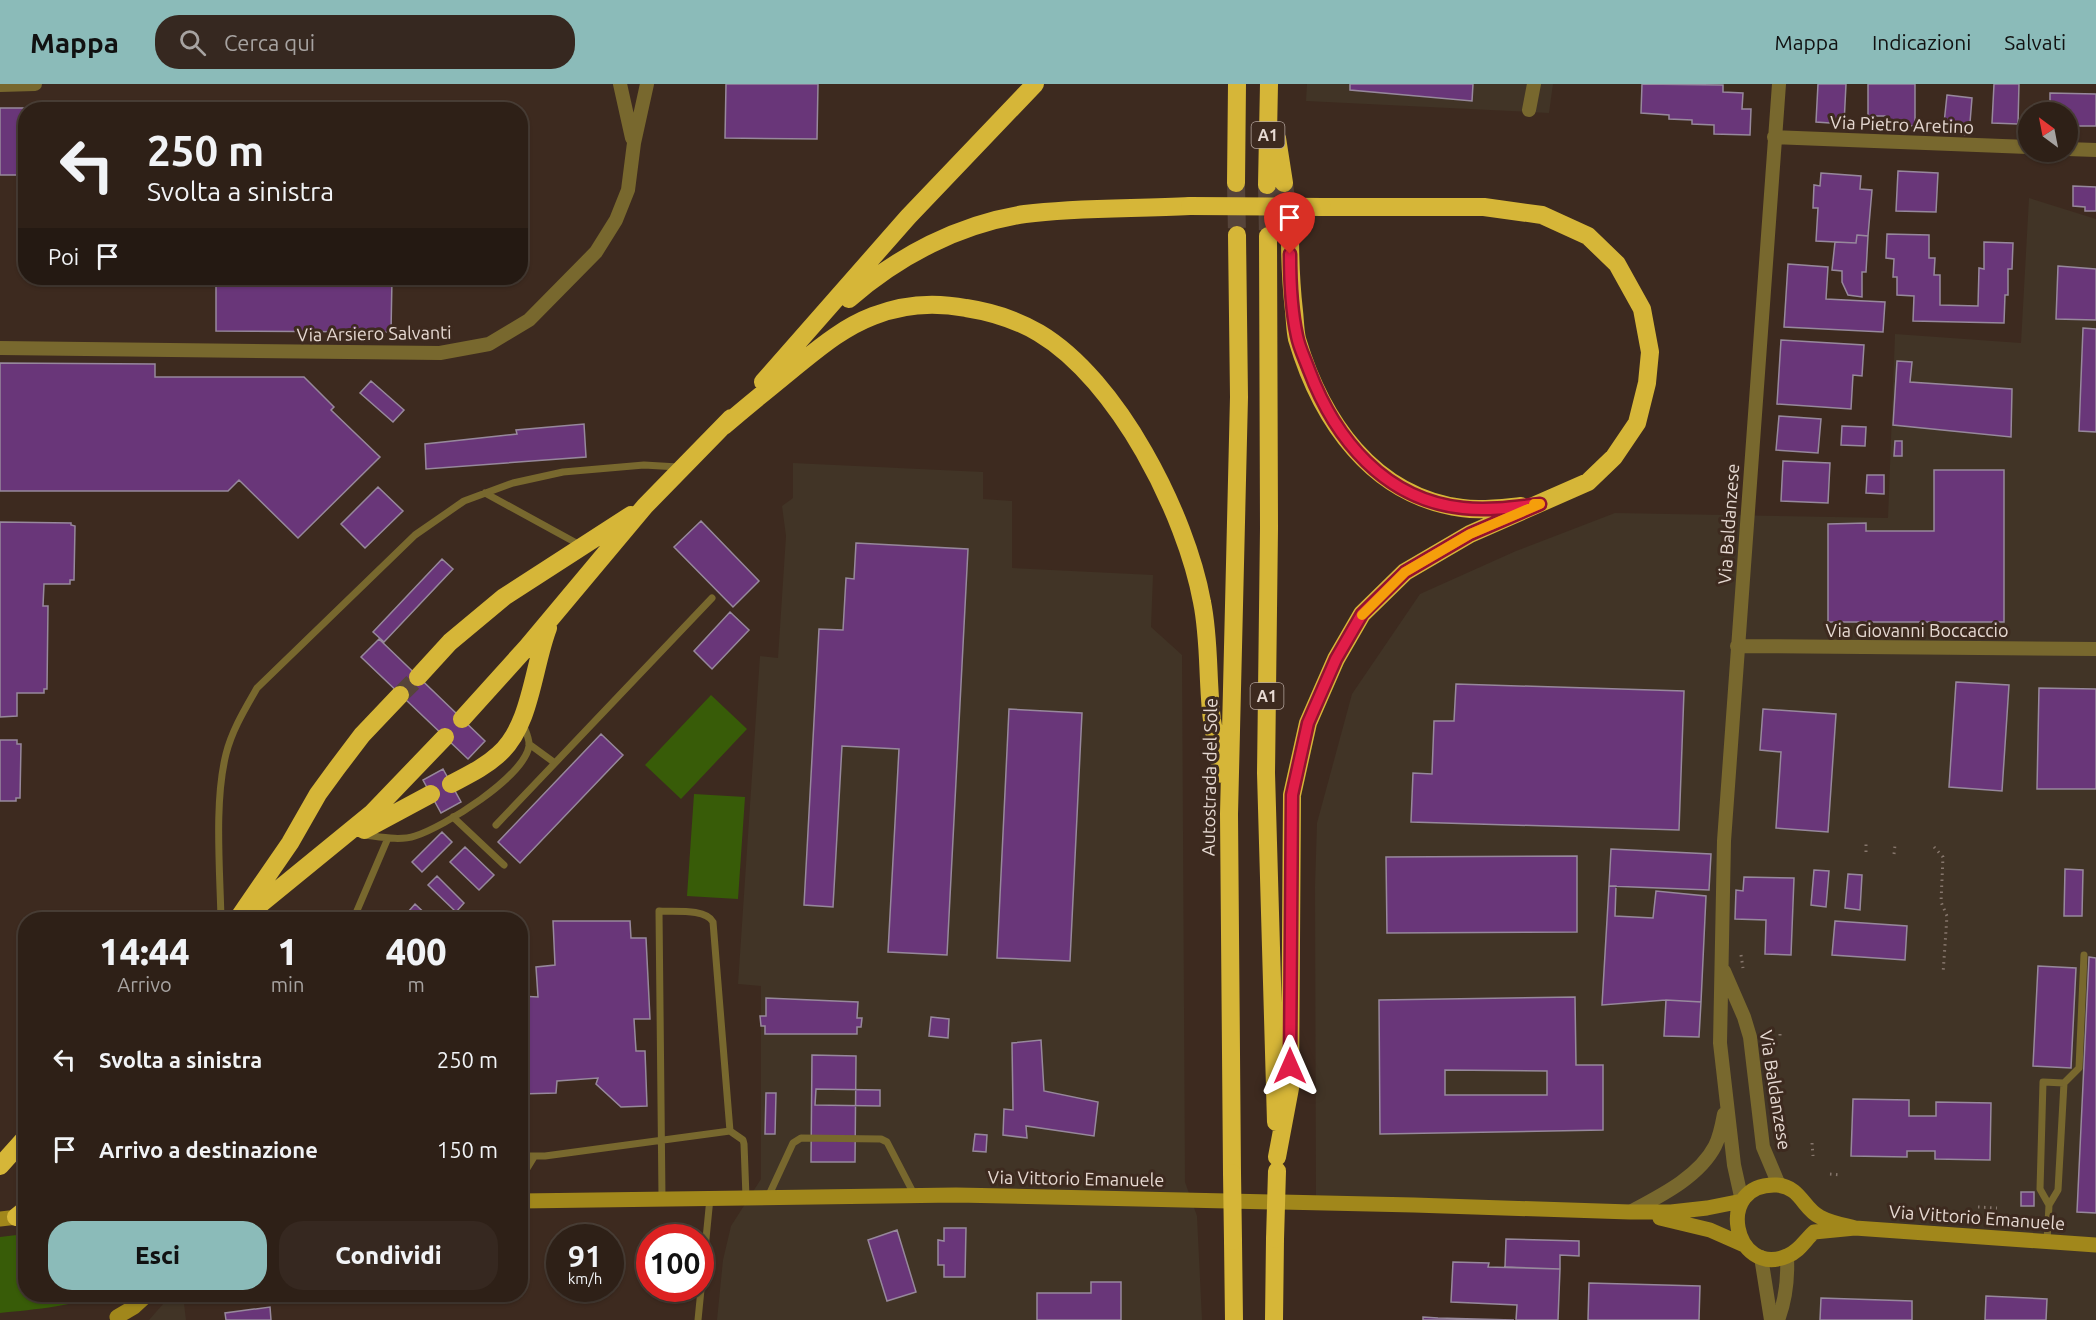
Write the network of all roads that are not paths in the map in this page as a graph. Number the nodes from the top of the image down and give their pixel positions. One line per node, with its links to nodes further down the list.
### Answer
1 (35, 84): 8 (street)
2 (620, 84): 12 (street, Via Arsiero Salvanti)
3 (647, 84): 12 (street, Via Arsiero Salvanti)
4 (1035, 84): 21 (highway)
5 (1237, 84): 16 (highway, A1)
6 (1534, 84): 10 (street)
7 (1779, 84): 11 (street, Via Baldanzese)
8 (0, 86)
9 (1269, 86): 17 (highway)
10 (1529, 110)
11 (1774, 137): 13 (street, Via Pietro Aretino); 31 (street, Via Baldanzese)
12 (633, 143): 22 (street, Via Arsiero Salvanti)
13 (2018, 147)
14 (2078, 149): 15 (street)
15 (2096, 150)
16 (1236, 183)
17 (1276, 184)
18 (1290, 234): 26 (highway)
19 (1237, 235): 42 (highway, Autostrada del Sole / A1)
20 (1269, 236): 62 (highway, A1)
21 (798, 344): 23 (highway); 26 (highway, bridge)
22 (0, 348)
23 (724, 426): 24 (highway); 42 (highway)
24 (683, 467): 25 (lane); 27 (highway)
25 (484, 493): 28 (lane); 49 (lane)
26 (1540, 504): 62 (highway)
27 (645, 507): 28 (highway); 30 (highway)
28 (582, 546): 33 (highway)
29 (712, 598): 39 (lane)
30 (554, 615): 35 (highway); 36 (highway)
31 (1737, 646): 32 (street, Via Giovanni Boccaccio); 54 (street, Via Baldanzese)
32 (2096, 649)
33 (418, 677)
34 (400, 695): 50 (highway)
35 (462, 719)
36 (522, 720): 38 (lane); 40 (highway)
37 (445, 737): 47 (highway)
38 (529, 744): 39 (lane); 43 (lane)
39 (555, 763): 44 (lane)
40 (451, 784)
41 (431, 794): 45 (highway)
42 (1229, 814): 87 (highway, Autostrada del Sole / A1, bridge)
43 (453, 817): 46 (lane); 48 (lane)
44 (496, 825)
45 (356, 835): 46 (lane); 47 (highway)
46 (388, 837): 52 (lane)
47 (326, 852): 51 (highway)
48 (504, 865)
49 (221, 912)
50 (244, 912)
51 (249, 912)
52 (356, 912)
53 (2084, 955): 55 (lane)
54 (1722, 967): 56 (street, Via Baldanzese); 65 (street, Via Baldanzese)
55 (2064, 1083): 74 (lane); 74 (lane)
56 (1727, 1100): 72 (street, Via Baldanzese); 75 (street, Via Baldanzese)
57 (730, 1131): 58 (lane); 58 (lane); 67 (lane)
58 (662, 1140): 61 (lane); 69 (lane)
59 (18, 1146): 63 (highway)
60 (528, 1157): 61 (lane)
61 (534, 1157): 64 (lane)
62 (1277, 1164): 88 (highway, A1, bridge)
63 (0, 1166)
64 (528, 1167)
65 (1779, 1185): 72 (main road, Via Vittorio Emanuele); 73 (main road, Via Vittorio Emanuele)
66 (915, 1196): 68 (main road, Via Vittorio Emanuele); 68 (lane); 75 (main road, Via Vittorio Emanuele)
67 (746, 1197): 68 (main road, Via Vittorio Emanuele); 70 (main road, Via Vittorio Emanuele)
68 (768, 1197)
69 (662, 1198): 70 (main road, Via Vittorio Emanuele); 71 (main road, Via Vittorio Emanuele)
70 (710, 1198): 86 (lane)
71 (528, 1201)
72 (1742, 1201): 75 (main road, Via Vittorio Emanuele); 79 (main road)
73 (1806, 1203): 76 (main road, Via Vittorio Emanuele); 77 (main road)
74 (2049, 1205): 78 (lane)
75 (1630, 1212): 79 (main road, Via Vittorio Emanuele)
76 (1856, 1228): 77 (main road, Via Vittorio Emanuele); 78 (main road, Via Vittorio Emanuele)
77 (1808, 1237): 82 (main road, Via Vittorio Emanuele)
78 (2047, 1241): 80 (main road, Via Vittorio Emanuele)
79 (1744, 1245): 81 (main road, Via Vittorio Emanuele)
80 (2096, 1245)
81 (1761, 1257): 82 (main road); 89 (street)
82 (1787, 1257): 90 (street)
83 (126, 1302): 85 (main road)
84 (139, 1302): 85 (main road)
85 (115, 1318)
86 (698, 1320)
87 (1234, 1320)
88 (1274, 1320)
89 (1771, 1320)
90 (1778, 1320)

